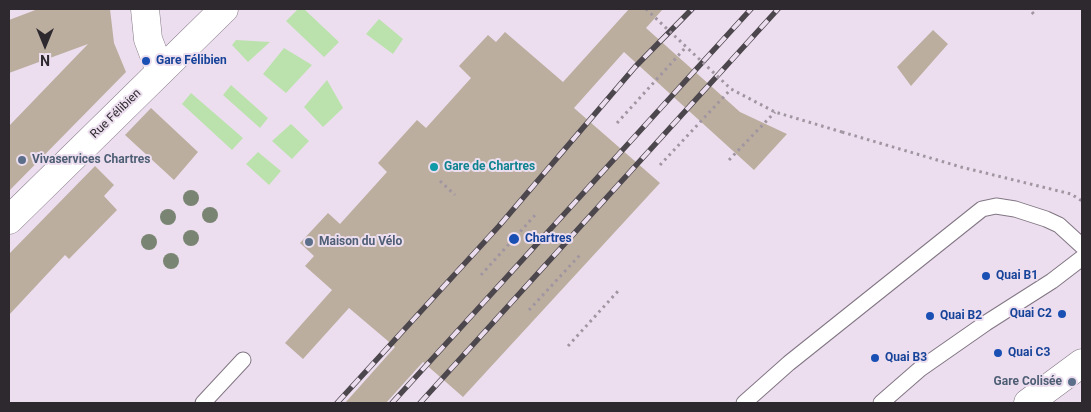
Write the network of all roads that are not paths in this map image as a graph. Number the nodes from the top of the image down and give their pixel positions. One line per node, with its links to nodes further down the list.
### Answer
1 (145, 9): 3 (main road)
2 (224, 9): 3 (main road, Rue Félibien)
3 (160, 71): 4 (main road, Rue Félibien)
4 (9, 220)
5 (1082, 246): 10 (lane)
6 (1082, 258): 11 (lane)
7 (243, 360): 9 (lane)
8 (1082, 363): 12 (main road)
9 (203, 403)
10 (744, 403)
11 (881, 403)
12 (1028, 403)

